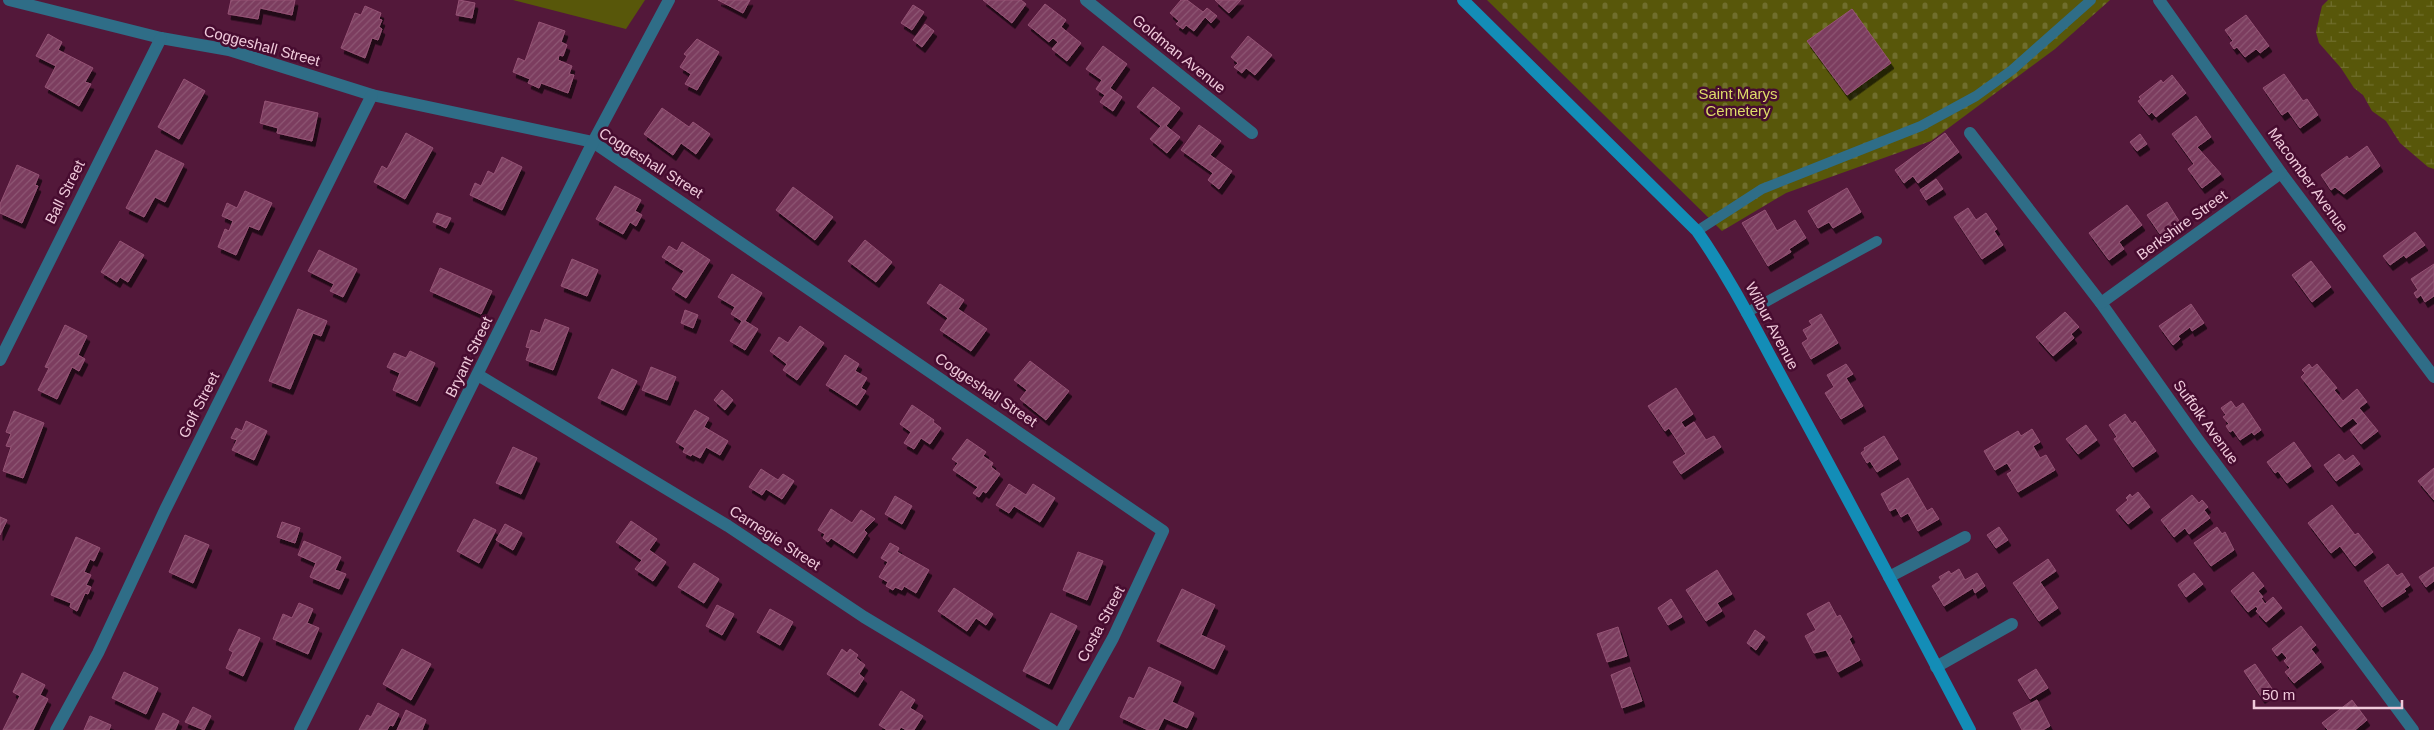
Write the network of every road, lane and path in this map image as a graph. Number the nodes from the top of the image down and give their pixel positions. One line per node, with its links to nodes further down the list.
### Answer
1 (10, 0): 7 (street, Coggeshall Street)
2 (669, 0): 11 (street, Bryant Street)
3 (1086, 0): 9 (street, Goldman Avenue)
4 (1463, 0): 13 (street, Wilbur Avenue)
5 (2090, 0): 13 (lane)
6 (2159, 0): 12 (street, Macomber Avenue)
7 (161, 38): 8 (street, Coggeshall Street); 17 (street, Ball Street)
8 (372, 94): 11 (street, Coggeshall Street); 25 (street, Golf Street)
9 (1252, 133)
10 (1970, 133): 15 (street, Suffolk Avenue)
11 (593, 142): 18 (street, Bryant Street); 20 (street, Coggeshall Street)
12 (2282, 173): 15 (street, Berkshire Street); 19 (street, Macomber Avenue)
13 (1697, 231): 16 (street, Wilbur Avenue)
14 (1877, 242): 16 (lane)
15 (2101, 303): 30 (street, Suffolk Avenue)
16 (1746, 313): 22 (street, Wilbur Avenue)
17 (0, 360)
18 (478, 375): 26 (street, Bryant Street); 27 (street, Carnegie Street)
19 (2434, 376)
20 (1163, 531): 28 (street, Costa Street)
21 (1965, 537): 22 (street)
22 (1889, 577): 24 (street, Wilbur Avenue)
23 (2012, 624): 24 (street)
24 (1936, 666): 29 (street, Wilbur Avenue)
25 (56, 730)
26 (300, 730)
27 (1052, 730)
28 (1062, 730)
29 (1970, 730)
30 (2414, 730)

